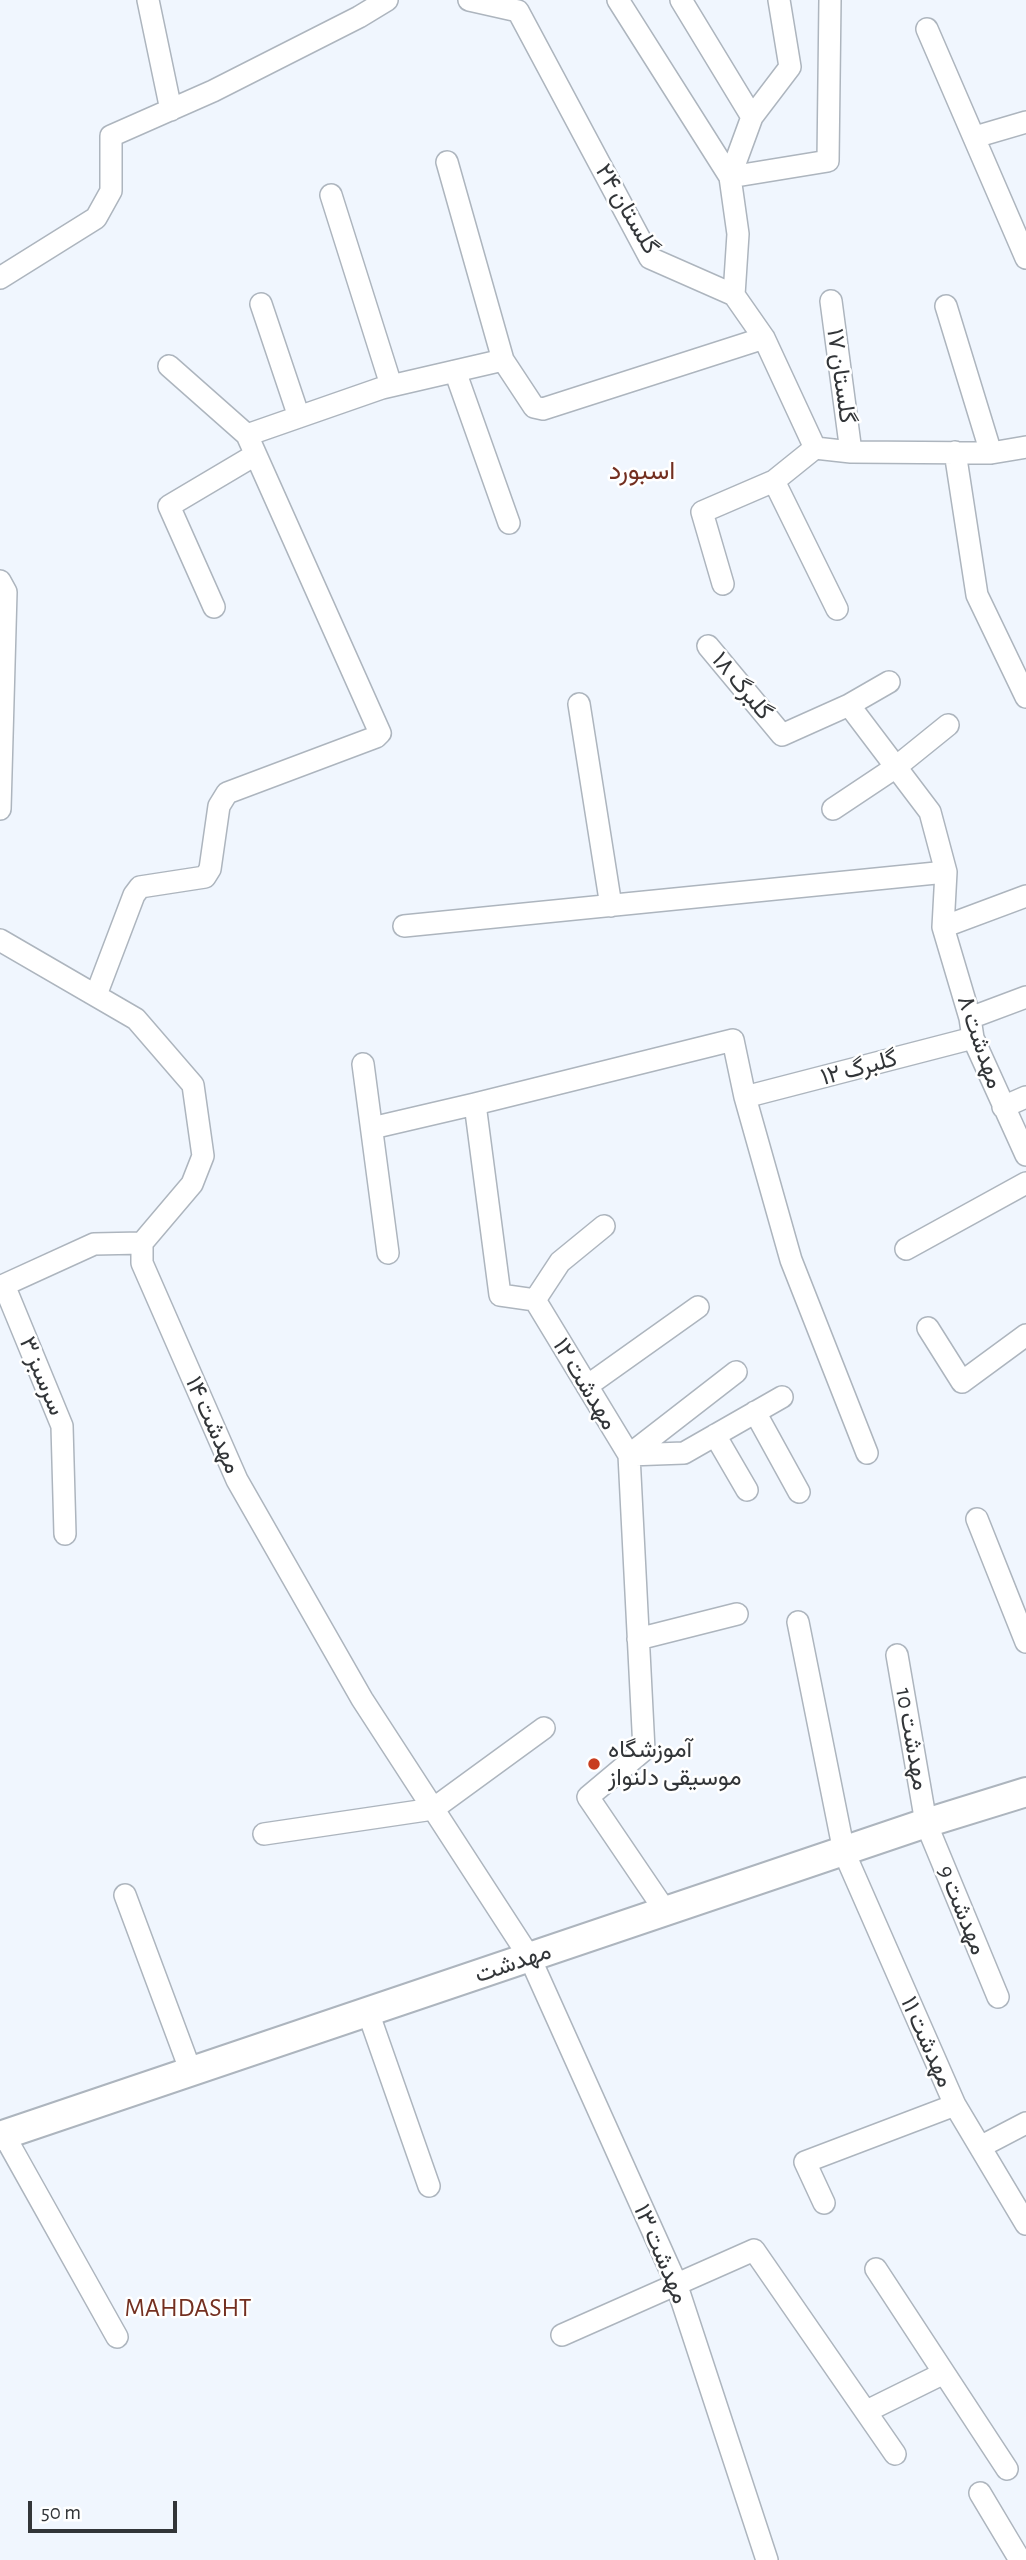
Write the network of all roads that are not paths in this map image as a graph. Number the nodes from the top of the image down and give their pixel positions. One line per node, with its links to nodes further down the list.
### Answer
1 (148, 0): 9 (street)
2 (387, 0): 9 (street)
3 (469, 0): 19 (street, گلستان ۲۴)
4 (618, 0): 14 (street)
5 (681, 0): 10 (street)
6 (779, 0): 10 (street)
7 (830, 0): 14 (street)
8 (927, 29): 12 (street)
9 (171, 110): 18 (street)
10 (752, 117): 14 (street)
11 (1026, 122): 12 (street)
12 (975, 137): 16 (street)
13 (447, 162): 24 (street)
14 (730, 177): 19 (street)
15 (331, 195): 27 (street)
16 (1021, 233): 17 (street)
17 (1026, 258)
18 (0, 278)
19 (734, 295): 23 (street)
20 (831, 301): 32 (street, گلستان ۱۷)
21 (261, 304): 28 (street)
22 (946, 306): 34 (street)
23 (764, 338): 24 (street); 31 (street)
24 (503, 360): 26 (street)
25 (169, 366): 29 (street)
26 (455, 371): 27 (street); 36 (street)
27 (391, 385): 28 (street)
28 (299, 417): 29 (street)
29 (251, 445): 39 (street); 56 (street)
30 (1026, 447): 34 (street)
31 (815, 448): 32 (street); 35 (street)
32 (851, 452): 33 (street)
33 (955, 452): 34 (street); 43 (street)
34 (991, 453)
35 (774, 481): 38 (street); 40 (street)
36 (509, 523)
37 (0, 581): 48 (street)
38 (723, 584)
39 (214, 607)
40 (837, 609)
41 (708, 646): 45 (street, گلبرگ ۱۸)
42 (889, 682): 45 (street)
43 (1026, 697)
44 (579, 704): 52 (street)
45 (849, 705): 47 (street, مهدشت ۸)
46 (948, 725): 47 (street)
47 (896, 767): 49 (street); 50 (street, مهدشت ۸)
48 (0, 809)
49 (833, 809)
50 (946, 872): 52 (street); 54 (street, مهدشت ۸)
51 (1026, 897): 54 (street)
52 (611, 906): 53 (street)
53 (404, 926)
54 (943, 927): 58 (street, مهدشت ۸)
55 (0, 940): 56 (street)
56 (96, 995): 68 (street)
57 (1026, 998): 58 (street, گلبرگ ١٢)
58 (972, 1028): 60 (street, گلبرگ ١٢); 63 (street, مهدشت ۸)
59 (363, 1064): 64 (street)
60 (745, 1097): 62 (street); 80 (street)
61 (1026, 1097): 63 (street)
62 (475, 1104): 64 (street); 71 (street)
63 (1003, 1107): 65 (street, مهدشت ۸)
64 (372, 1128): 70 (street)
65 (1026, 1155)
66 (1026, 1183): 69 (street)
67 (604, 1226): 71 (street)
68 (142, 1243): 85 (street, سرسبز ۳); 93 (street, مهدشت ۱۴)
69 (905, 1249)
70 (388, 1253)
71 (535, 1300): 76 (street, مهدشت ۱۲)
72 (698, 1307): 76 (street)
73 (928, 1328): 74 (street)
74 (1026, 1335)
75 (736, 1372): 81 (street)
76 (587, 1386): 81 (street, مهدشت ۱۲)
77 (782, 1396): 78 (street)
78 (755, 1412): 79 (street); 83 (street)
79 (715, 1435): 81 (street); 82 (street)
80 (867, 1453)
81 (629, 1455): 88 (street, مهدشت ۱۲)
82 (747, 1490)
83 (799, 1492)
84 (976, 1519): 89 (street)
85 (65, 1535)
86 (737, 1614): 88 (street)
87 (798, 1622): 96 (street, مهدشت ۱۱)
88 (638, 1639): 98 (street, مهدشت ۱۲)
89 (1026, 1642)
90 (897, 1655): 94 (street, مهدشت 10)
91 (544, 1728): 93 (street)
92 (1026, 1792): 94 (street, مهدشت)
93 (433, 1809): 95 (street); 99 (street, مهدشت ۱۴)
94 (926, 1824): 96 (street, مهدشت); 100 (street, مهدشت 9)
95 (264, 1834)
96 (844, 1852): 98 (street, مهدشت); 103 (street, مهدشت ۱۱)
97 (125, 1895): 102 (street)
98 (666, 1912): 99 (street, مهدشت)
99 (530, 1958): 101 (street, مهدشت); 111 (street, مهدشت ۱۳)
100 (998, 1997)
101 (368, 2012): 102 (street, مهدشت); 107 (street)
102 (191, 2072): 105 (street, مهدشت)
103 (955, 2105): 106 (street, مهدشت ۱۱); 108 (street)
104 (1026, 2123): 106 (street)
105 (2, 2136): 113 (street)
106 (980, 2147): 109 (street, مهدشت ۱۱)
107 (429, 2186)
108 (824, 2203)
109 (1026, 2224)
110 (876, 2269): 114 (street)
111 (676, 2283): 112 (street); 115 (street); 119 (street, مهدشت ۱۳)
112 (562, 2335)
113 (117, 2337)
114 (944, 2373): 115 (street); 117 (street)
115 (867, 2412): 116 (street)
116 (895, 2454)
117 (1007, 2469)
118 (980, 2493): 120 (street)
119 (767, 2560)
120 (1020, 2560)

